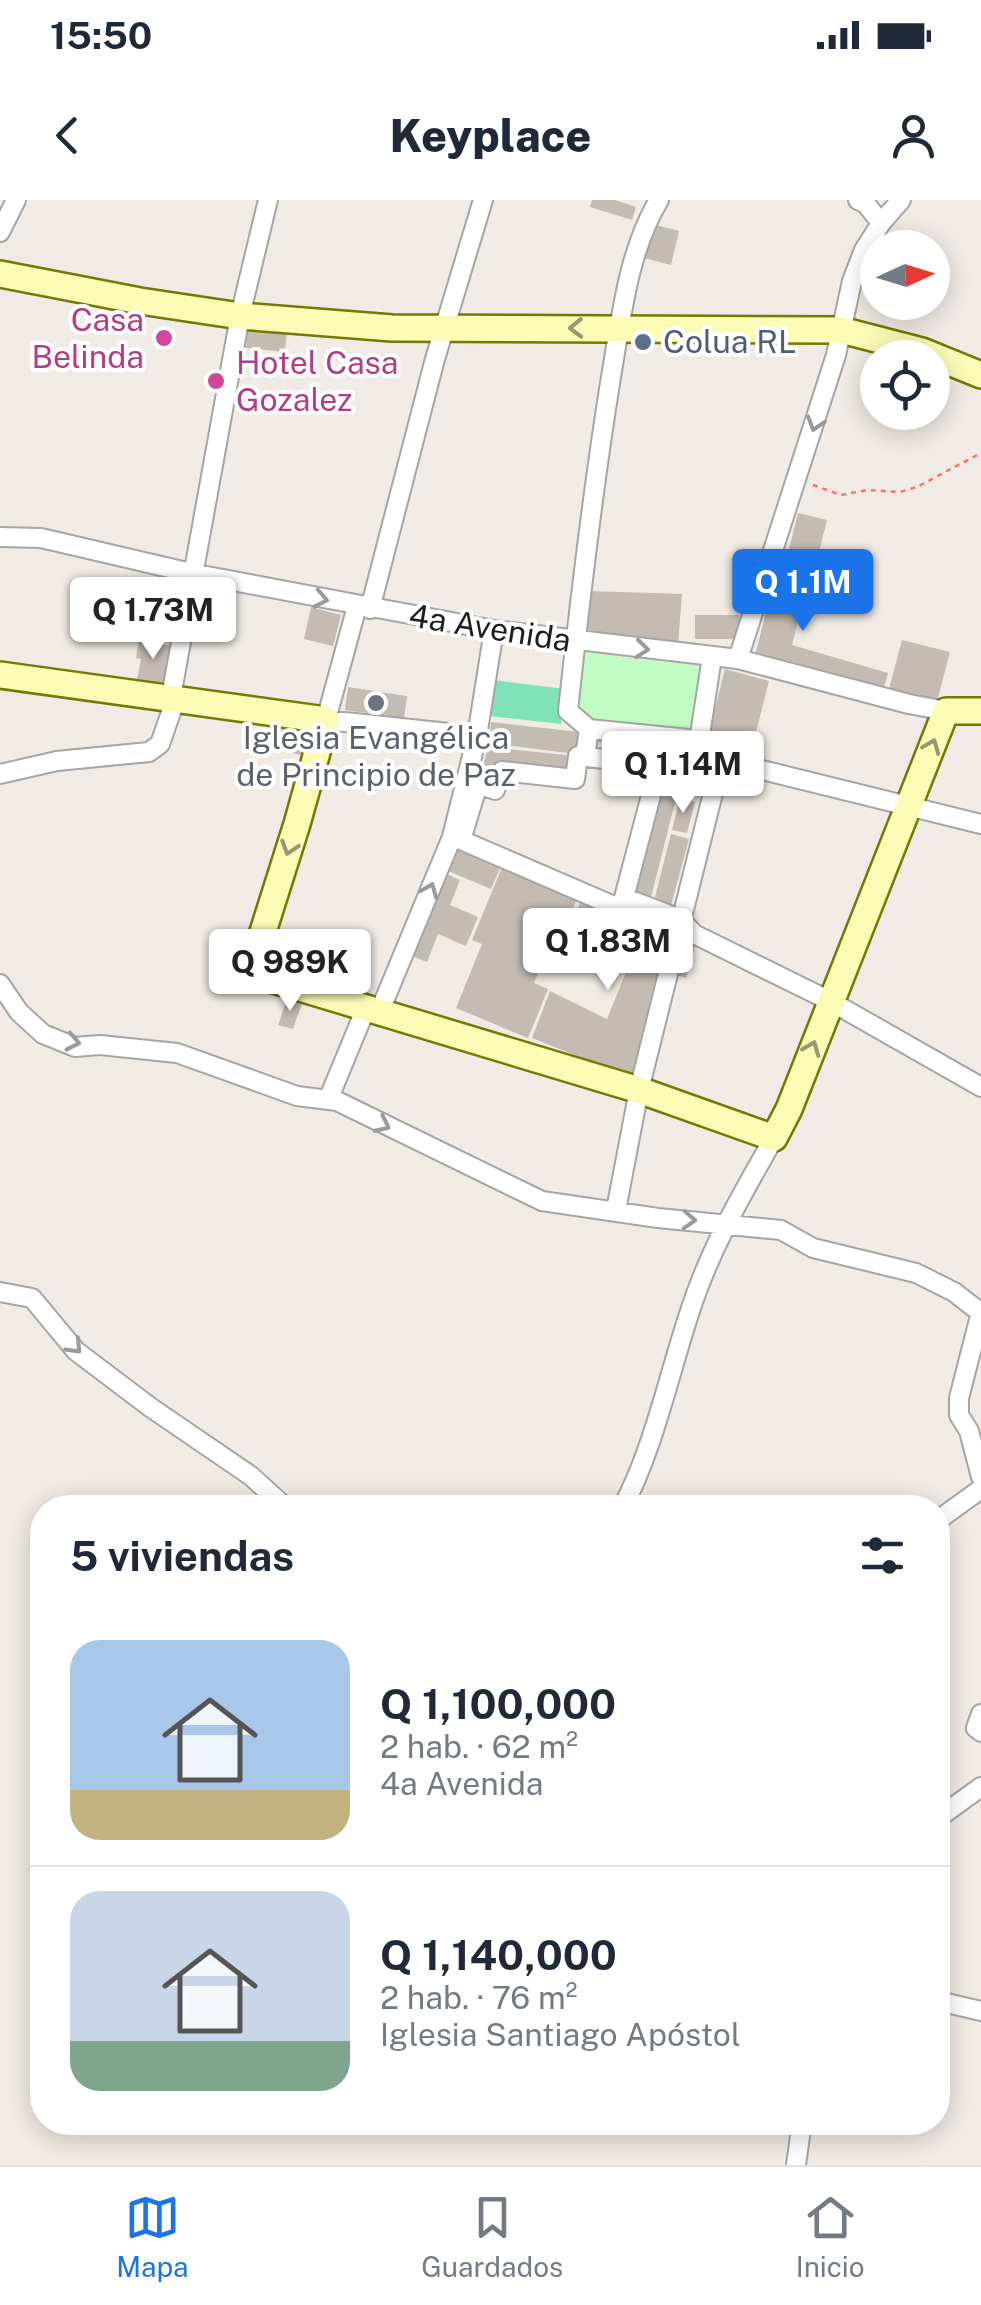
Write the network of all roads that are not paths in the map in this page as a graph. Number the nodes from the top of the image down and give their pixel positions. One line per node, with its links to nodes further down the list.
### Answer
1 (16, 200): 8 (street)
2 (268, 200): 10 (street)
3 (484, 200): 12 (street)
4 (660, 200): 11 (street)
5 (858, 200): 7 (street)
6 (900, 200): 7 (street)
7 (881, 223): 13 (street)
8 (0, 232)
9 (0, 274): 10 (main road)
10 (240, 316): 12 (main road); 16 (street)
11 (620, 328): 12 (main road, one-way to 12); 13 (main road); 19 (street)
12 (444, 330): 17 (street)
13 (841, 330): 14 (main road); 21 (street, one-way to 21)
14 (981, 374)
15 (0, 536): 16 (street, 4a Avenida)
16 (191, 574): 17 (street, 4a Avenida, one-way to 17); 23 (street)
17 (364, 608): 18 (street, 4a Avenida); 26 (street)
18 (494, 630): 19 (street, 4a Avenida); 28 (street)
19 (575, 642): 20 (street, 4a Avenida, one-way to 20); 27 (street)
20 (712, 657): 21 (street, 4a Avenida); 29 (street)
21 (738, 659): 24 (street, 4a Avenida)
22 (0, 675): 23 (main road)
23 (173, 698): 26 (main road); 32 (street)
24 (946, 711): 25 (main road, 4a Avenida); 33 (main road, one-way to 24)
25 (981, 712)
26 (326, 720): 28 (street); 39 (main road, one-way to 39)
27 (589, 729): 29 (street); 30 (street)
28 (477, 736): 39 (street, one-way to 28)
29 (699, 740): 31 (street)
30 (586, 756): 35 (street); 35 (street)
31 (721, 761): 33 (street); 36 (street)
32 (0, 774)
33 (908, 807): 34 (street); 38 (main road)
34 (981, 824)
35 (624, 898): 36 (street)
36 (680, 919): 38 (street); 41 (street)
37 (0, 984): 42 (street, one-way to 42)
38 (830, 1002): 40 (street); 43 (main road, one-way to 38)
39 (373, 1011): 41 (main road); 42 (street)
40 (981, 1087)
41 (639, 1090): 43 (main road); 44 (street)
42 (328, 1100): 44 (street, one-way to 44)
43 (774, 1138): 45 (street)
44 (616, 1210): 45 (street, one-way to 45)
45 (726, 1223): 47 (street); 52 (street)
46 (0, 1292): 51 (street, one-way to 51)
47 (981, 1313): 48 (street)
48 (976, 1347): 49 (street)
49 (981, 1477)
50 (981, 1489): 53 (street)
51 (272, 1495)
52 (627, 1495)
53 (950, 1511)
54 (981, 1714): 55 (street)
55 (981, 1732)
56 (981, 1786): 57 (street)
57 (950, 1809)
58 (950, 2004): 59 (street)
59 (981, 2011)
60 (800, 2135): 61 (street)
61 (796, 2165)

